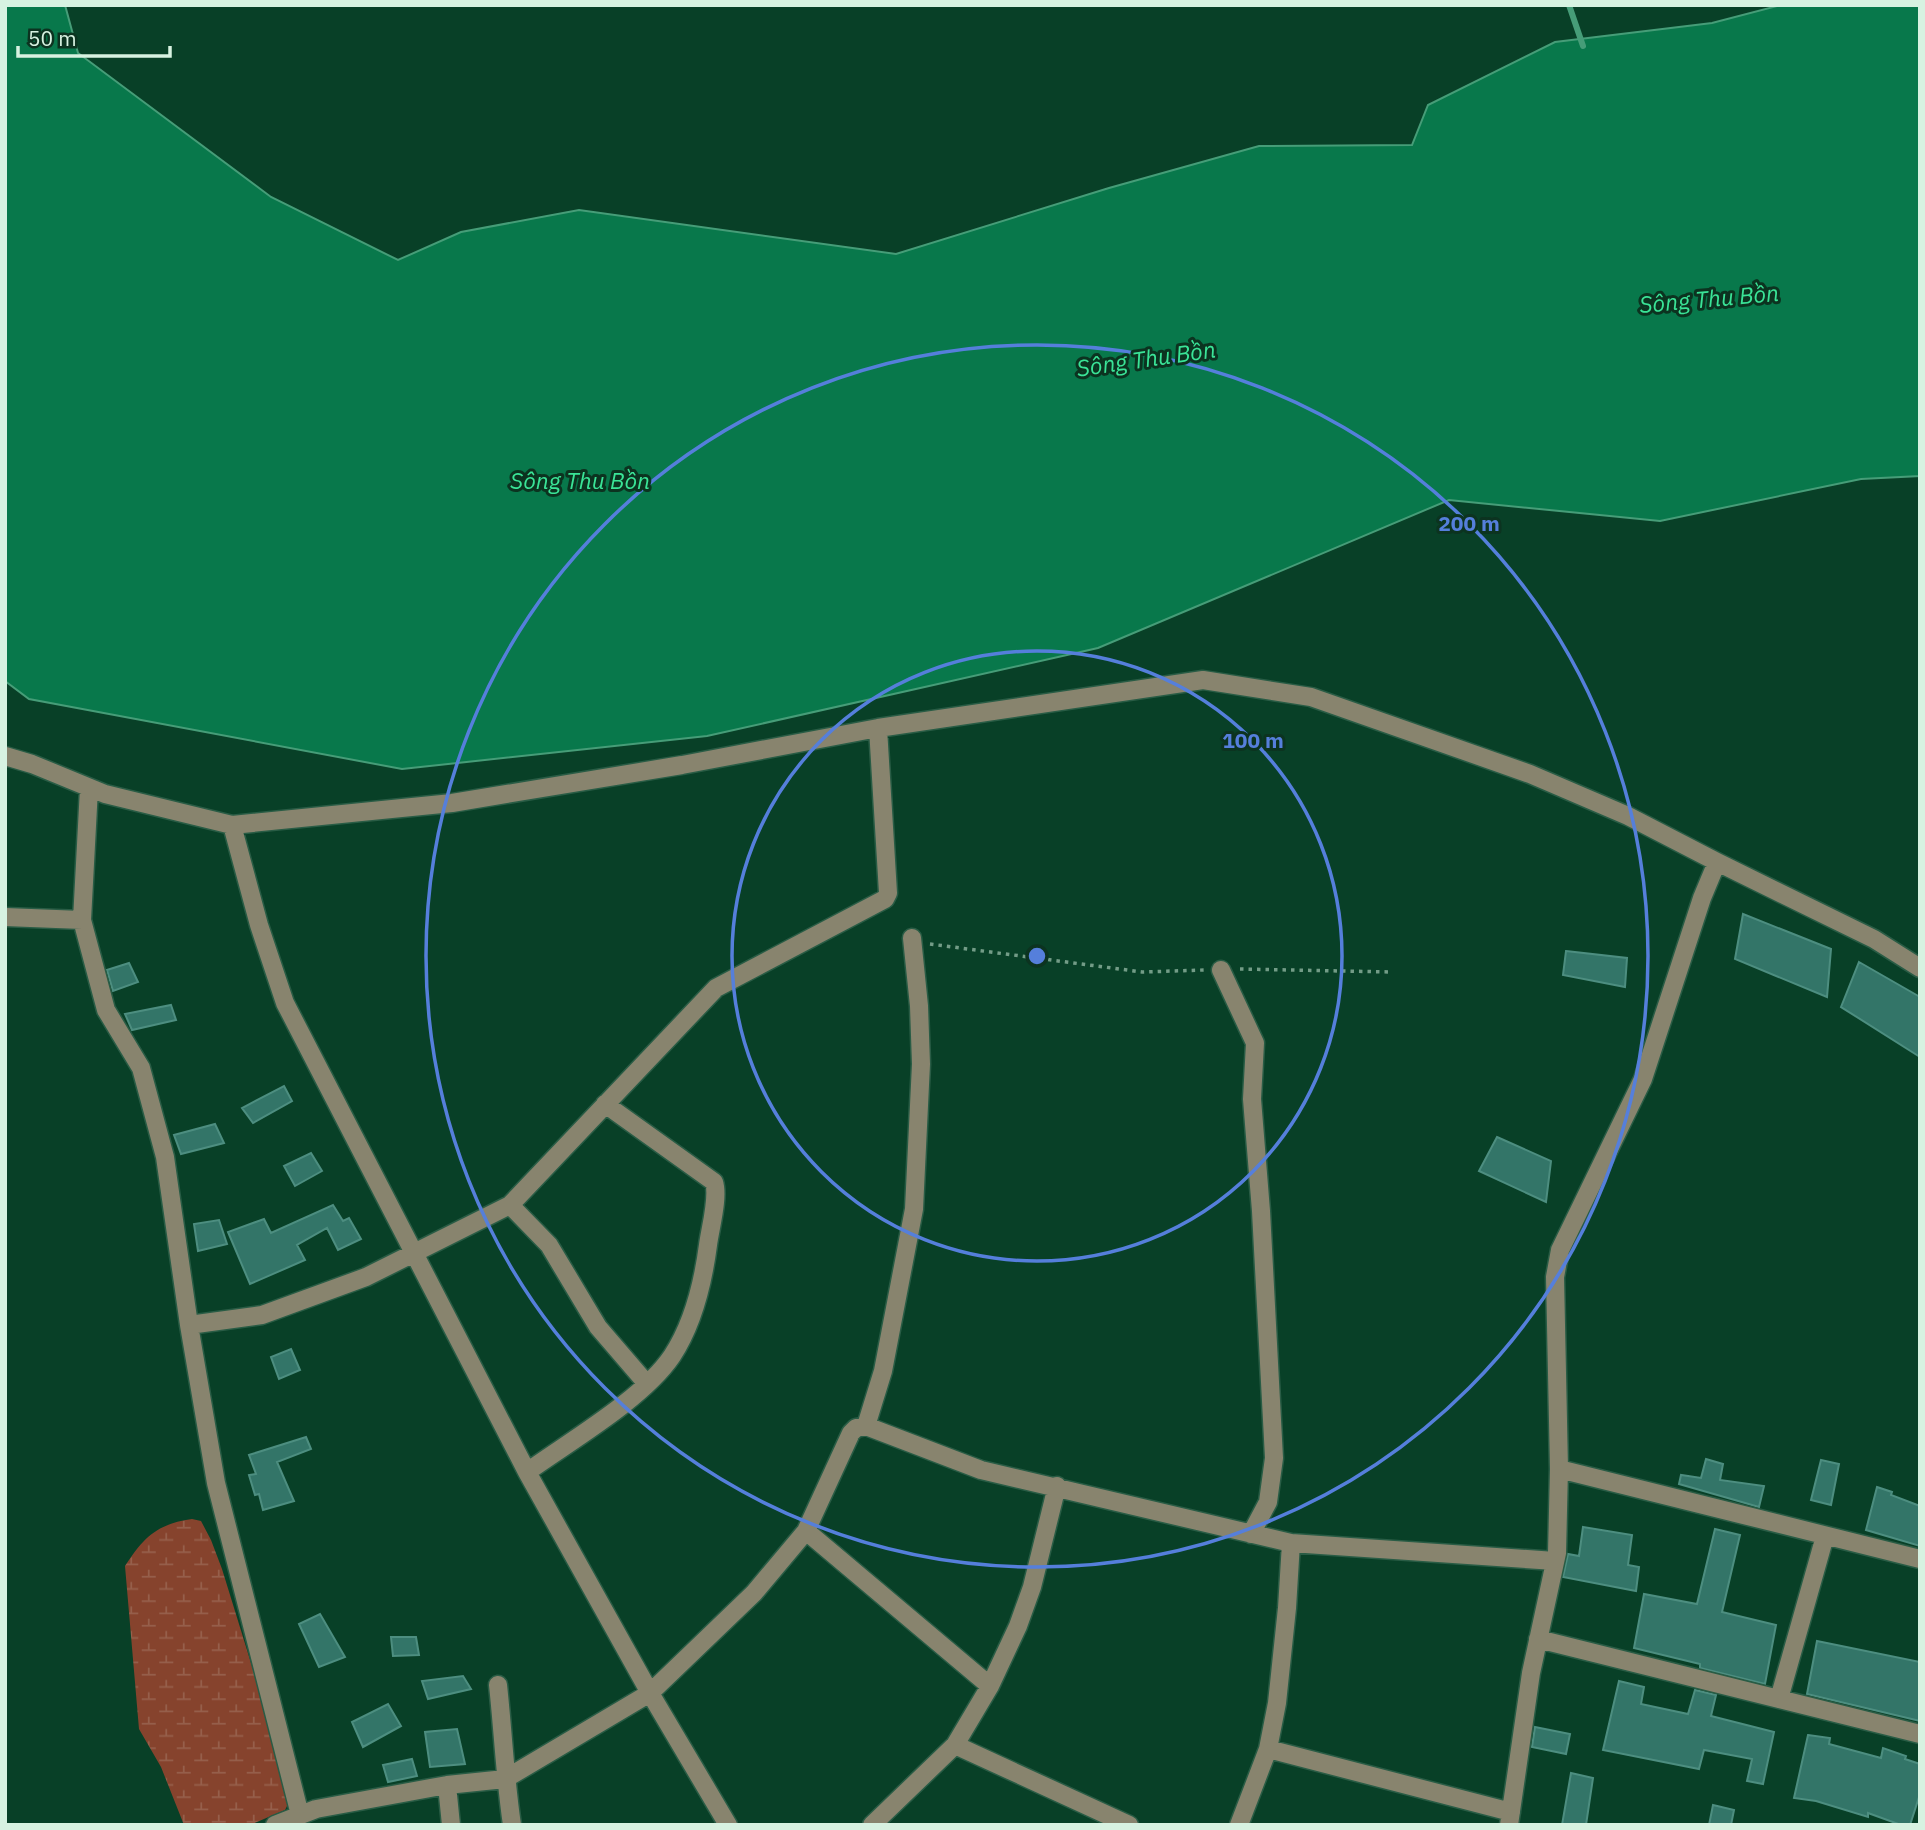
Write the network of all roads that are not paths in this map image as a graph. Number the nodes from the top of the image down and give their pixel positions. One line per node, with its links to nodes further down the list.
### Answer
1 (878, 728): 4 (street); 5 (street); 11 (street)
2 (5, 756): 3 (street)
3 (89, 788): 4 (street); 7 (street)
4 (232, 825): 13 (street)
5 (1717, 862): 9 (street); 17 (street)
6 (5, 917): 7 (street)
7 (82, 920): 14 (street)
8 (912, 939): 16 (street)
9 (1920, 968)
10 (1220, 970): 21 (street)
11 (606, 1104): 12 (street); 15 (street)
12 (510, 1205): 13 (street); 15 (street)
13 (413, 1251): 14 (street); 18 (street)
14 (189, 1325): 36 (street)
15 (647, 1384): 18 (street)
16 (866, 1426): 19 (street); 20 (street)
17 (1559, 1469): 22 (street); 25 (street)
18 (527, 1472): 29 (street)
19 (1057, 1486): 21 (street); 28 (street)
20 (806, 1531): 28 (street); 29 (street)
21 (1251, 1534): 23 (street)
22 (1825, 1536): 24 (street); 30 (street)
23 (1291, 1542): 25 (street); 33 (street)
24 (1920, 1559)
25 (1555, 1561): 26 (street)
26 (1538, 1639): 30 (street); 38 (street)
27 (498, 1685): 34 (street)
28 (990, 1686): 32 (street)
29 (650, 1693): 34 (street); 42 (street)
30 (1779, 1699): 31 (street)
31 (1920, 1734)
32 (955, 1745): 37 (street); 43 (street)
33 (1268, 1749): 38 (street); 45 (street)
34 (505, 1779): 35 (street); 41 (street)
35 (447, 1785): 36 (street); 40 (street)
36 (300, 1815): 39 (street)
37 (1095, 1818): 44 (street)
38 (1510, 1818)
39 (275, 1825)
40 (451, 1825)
41 (512, 1825)
42 (728, 1825)
43 (872, 1825)
44 (1129, 1825)
45 (1239, 1825)

